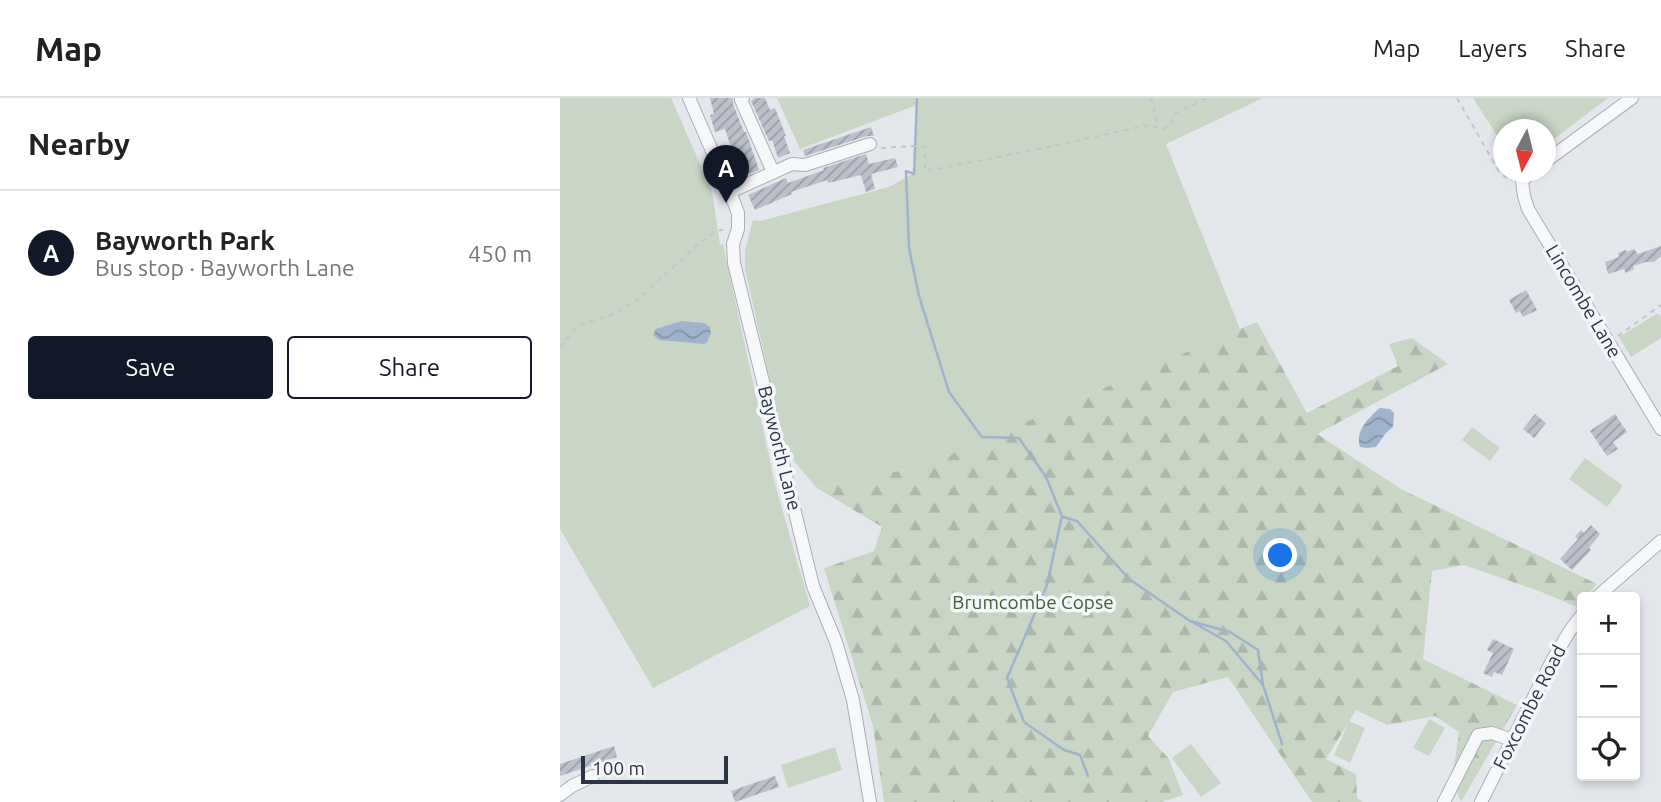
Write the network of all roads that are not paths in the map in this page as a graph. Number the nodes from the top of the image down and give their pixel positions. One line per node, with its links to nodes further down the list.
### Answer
1 (689, 98): 8 (street, Bayworth Lane)
2 (743, 98): 6 (street)
3 (1632, 98): 5 (street)
4 (870, 145): 6 (street)
5 (1556, 153)
6 (773, 172): 8 (street)
7 (1525, 182): 9 (street, Lincombe Lane)
8 (730, 192): 16 (street, Bayworth Lane)
9 (1661, 429)
10 (1661, 541): 11 (street)
11 (1603, 592)
12 (1577, 621): 13 (street, Foxcombe Road)
13 (1512, 740): 17 (street); 18 (street, Foxcombe Road)
14 (593, 776): 15 (street)
15 (560, 794)
16 (870, 802)
17 (1444, 802)
18 (1481, 802)

